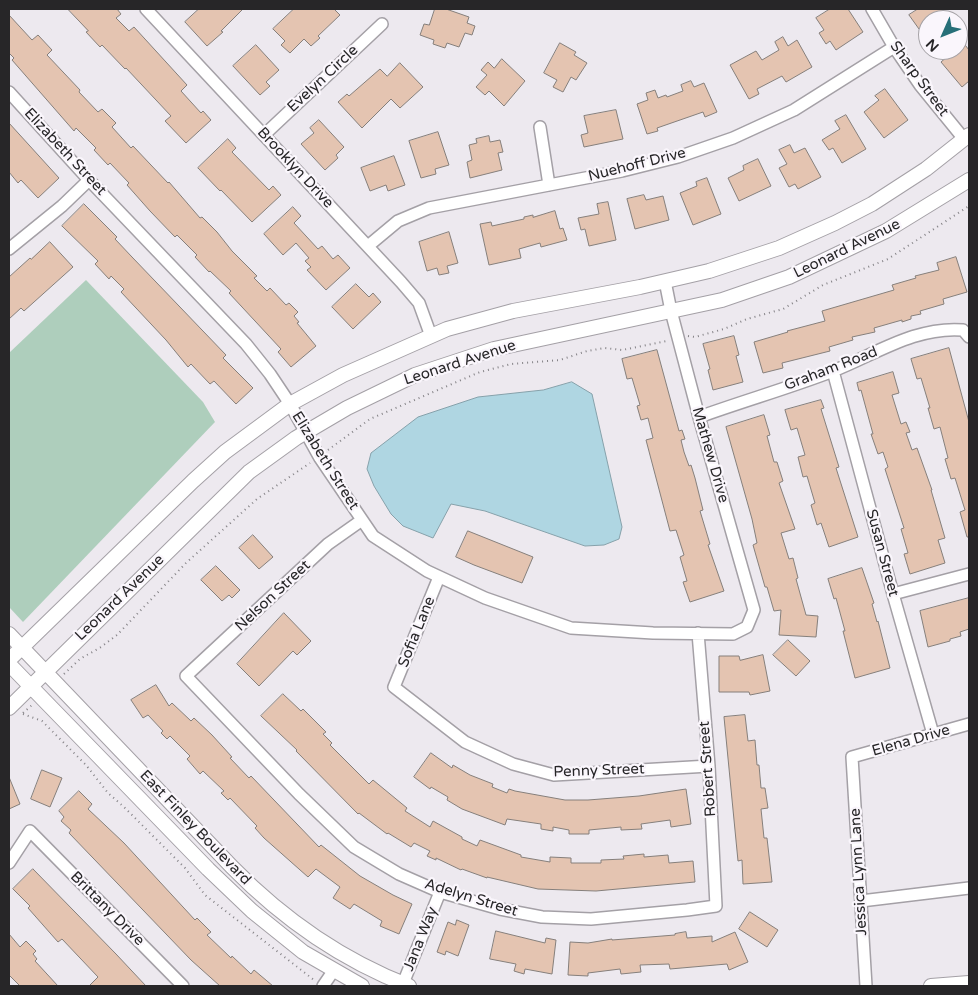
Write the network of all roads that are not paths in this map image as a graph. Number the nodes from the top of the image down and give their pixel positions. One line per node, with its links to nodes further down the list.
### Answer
1 (163, 9): 3 (street)
2 (872, 9): 5 (street, Sharp Street)
3 (150, 13): 8 (street, Brooklyn Drive)
4 (382, 24): 8 (street, Evelyn Circle)
5 (894, 47): 9 (street, Sharp Street); 12 (street, Nuehoff Drive)
6 (9, 92): 10 (street, Elizabeth Street)
7 (540, 126): 12 (street)
8 (264, 135): 13 (street, Brooklyn Drive)
9 (968, 140): 15 (street, Leonard Avenue)
10 (89, 180): 14 (street); 20 (street, Elizabeth Street)
11 (969, 180): 16 (street, Leonard Avenue)
12 (549, 185): 13 (street, Nuehoff Drive)
13 (368, 246): 18 (street, Brooklyn Drive)
14 (9, 249)
15 (666, 281): 16 (street, Mathew Drive); 18 (street, Leonard Avenue)
16 (671, 311): 21 (street, Mathew Drive); 22 (street, Leonard Avenue)
17 (966, 334): 19 (street, Graham Road)
18 (430, 336): 20 (street, Leonard Avenue)
19 (833, 371): 21 (street, Graham Road); 26 (street, Susan Street)
20 (290, 404): 22 (street, Elizabeth Street); 30 (street, Leonard Avenue)
21 (699, 416): 27 (street, Mathew Drive)
22 (306, 432): 23 (street, Elizabeth Street); 32 (street, Leonard Avenue)
23 (362, 520): 25 (street, Elizabeth Street); 33 (street, Nelson Street)
24 (969, 574): 26 (street)
25 (439, 576): 28 (street, Elizabeth Street); 35 (street, Sofia Lane)
26 (893, 594): 38 (street, Susan Street)
27 (747, 627): 28 (street, Elizabeth Street)
28 (698, 632): 40 (street, Robert Street)
29 (9, 634): 30 (street, East Finley Boulevard)
30 (22, 648): 31 (street, Leonard Avenue); 32 (street, East Finley Boulevard)
31 (9, 662): 34 (street, East Finley Boulevard)
32 (45, 671): 34 (street, Leonard Avenue); 49 (street, East Finley Boulevard)
33 (186, 676): 43 (street, Adelyn Street)
34 (30, 685): 36 (street, Leonard Avenue); 46 (street, East Finley Boulevard)
35 (394, 687): 40 (street, Penny Street)
36 (9, 708)
37 (969, 724): 38 (street, Elena Drive)
38 (933, 734): 39 (street, Elena Drive)
39 (852, 757): 44 (street, Jessica Lynn Lane)
40 (709, 766): 45 (street, Robert Street)
41 (9, 863): 50 (street, Brittany Drive)
42 (969, 888): 44 (street)
43 (440, 892): 45 (street, Adelyn Street); 49 (street, Jana Way)
44 (861, 901): 52 (street, Jessica Lynn Lane)
45 (716, 906)
46 (334, 970): 48 (street); 51 (street, East Finley Boulevard)
47 (969, 983): 53 (street)
48 (324, 985)
49 (404, 985)
50 (183, 986)
51 (362, 986)
52 (866, 986)
53 (931, 986)

